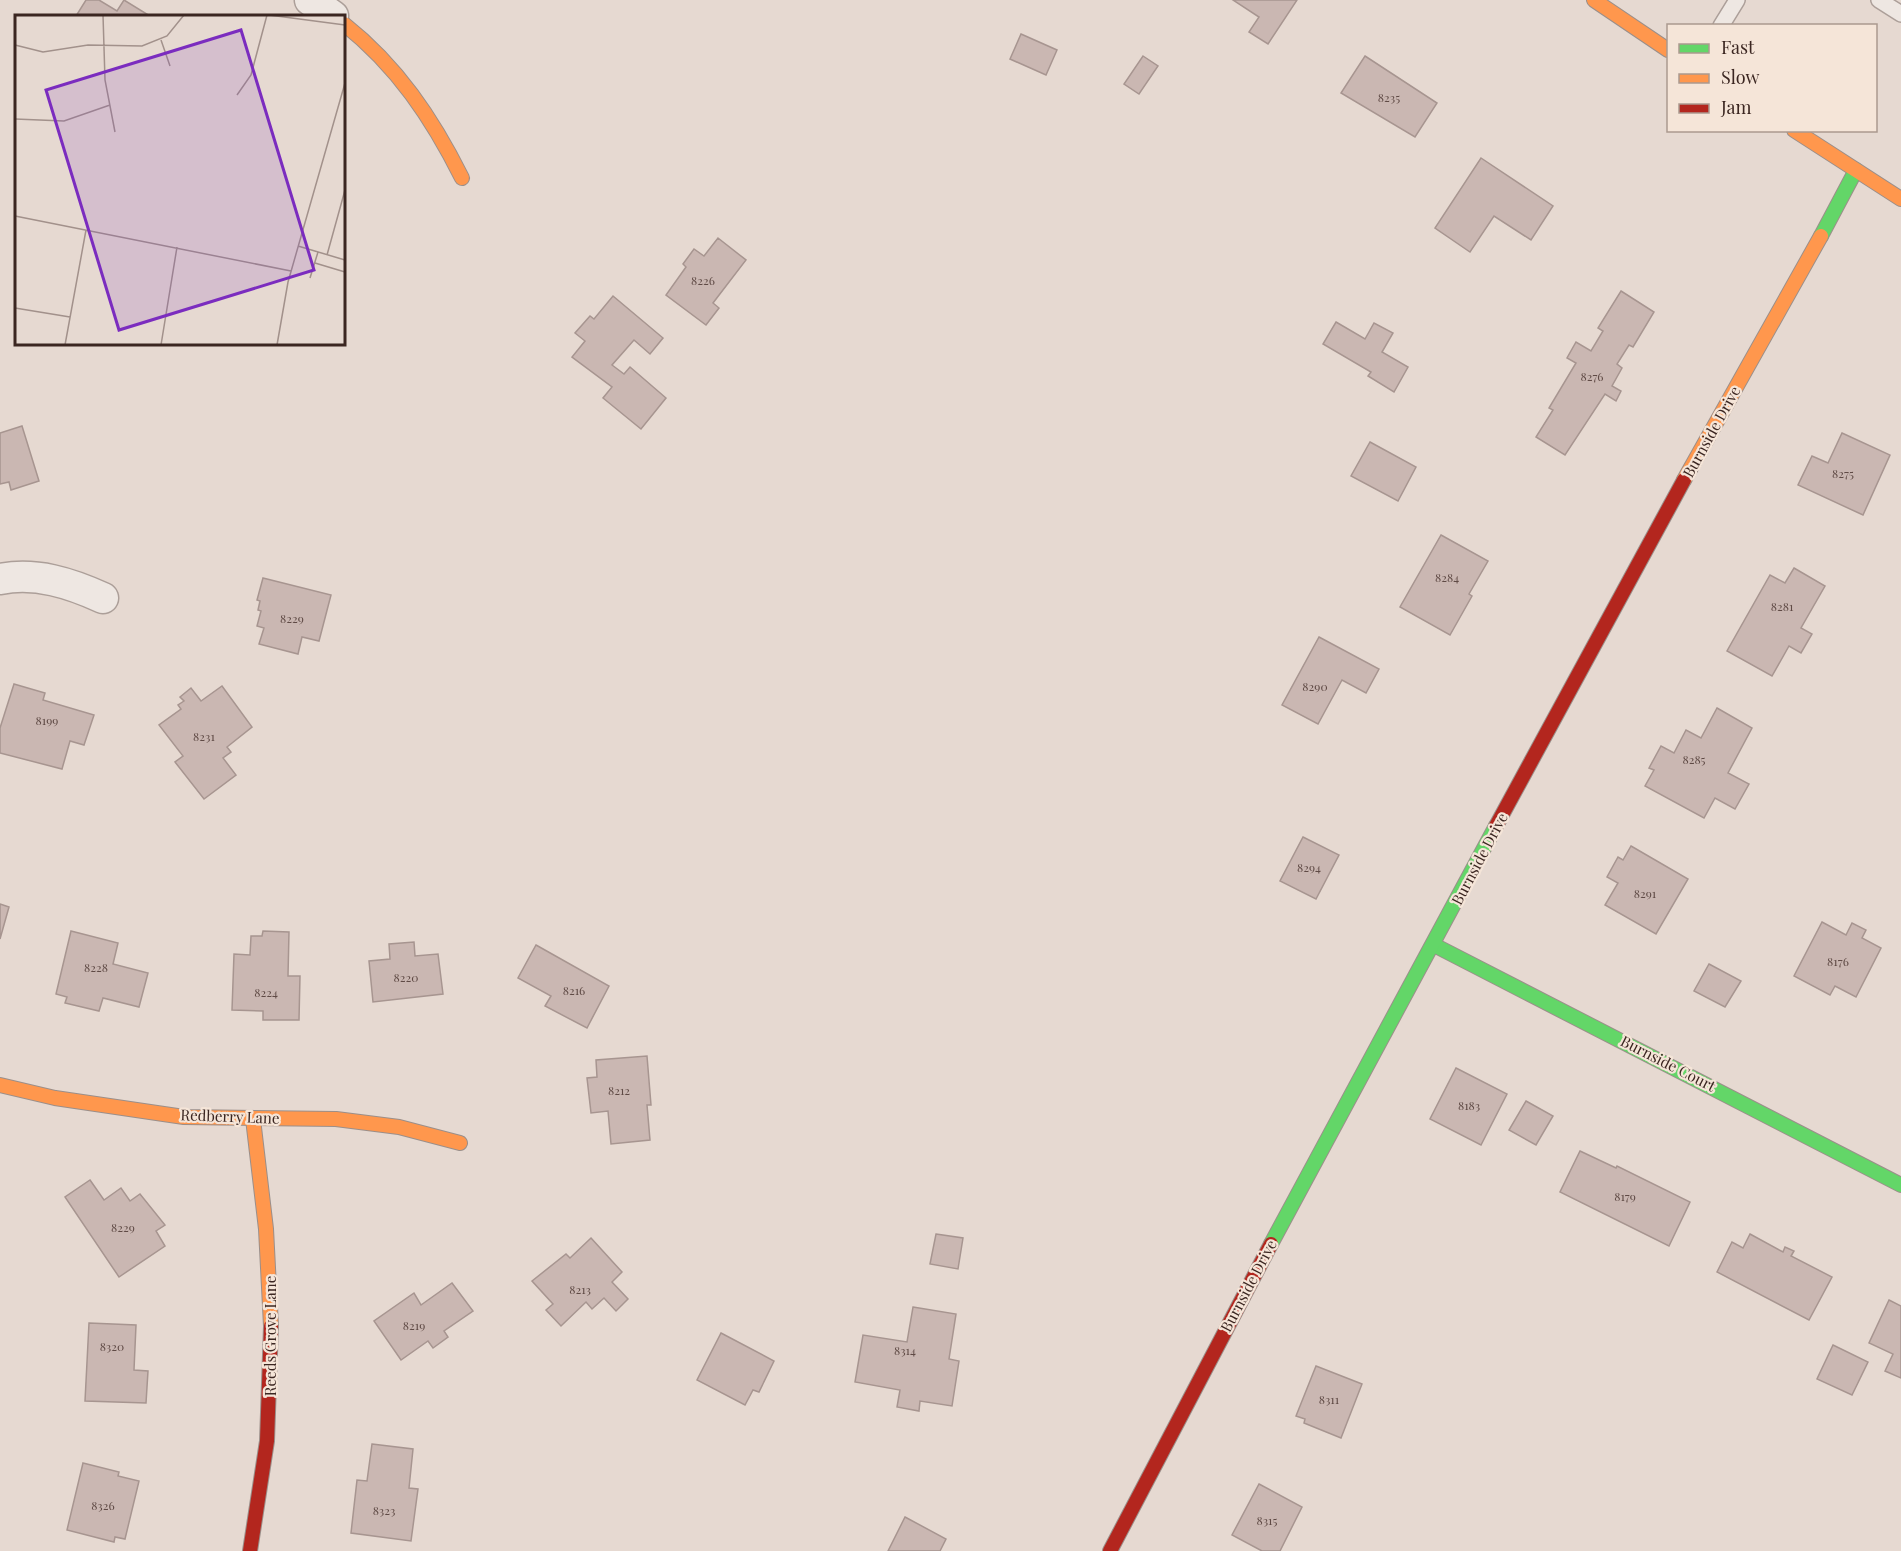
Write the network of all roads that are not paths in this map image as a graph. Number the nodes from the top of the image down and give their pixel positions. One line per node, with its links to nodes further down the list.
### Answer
1 (310, 0): 6 (street)
2 (1593, 0): 9 (street)
3 (1737, 0): 7 (lane)
4 (1880, 0): 5 (lane)
5 (1901, 14)
6 (332, 15)
7 (1721, 24)
8 (345, 25): 12 (street)
9 (1667, 49)
10 (1797, 132): 11 (street)
11 (1856, 170): 13 (street); 16 (street, Burnside Drive)
12 (462, 178)
13 (1901, 199)
14 (0, 579): 15 (street)
15 (103, 598)
16 (1434, 945): 20 (street, Burnside Court); 22 (street, Burnside Drive)
17 (0, 1085): 18 (street, Redberry Lane)
18 (253, 1119): 19 (street, Redberry Lane); 21 (street, Reeds Grove Lane)
19 (460, 1143)
20 (1901, 1185)
21 (250, 1551)
22 (1110, 1551)

